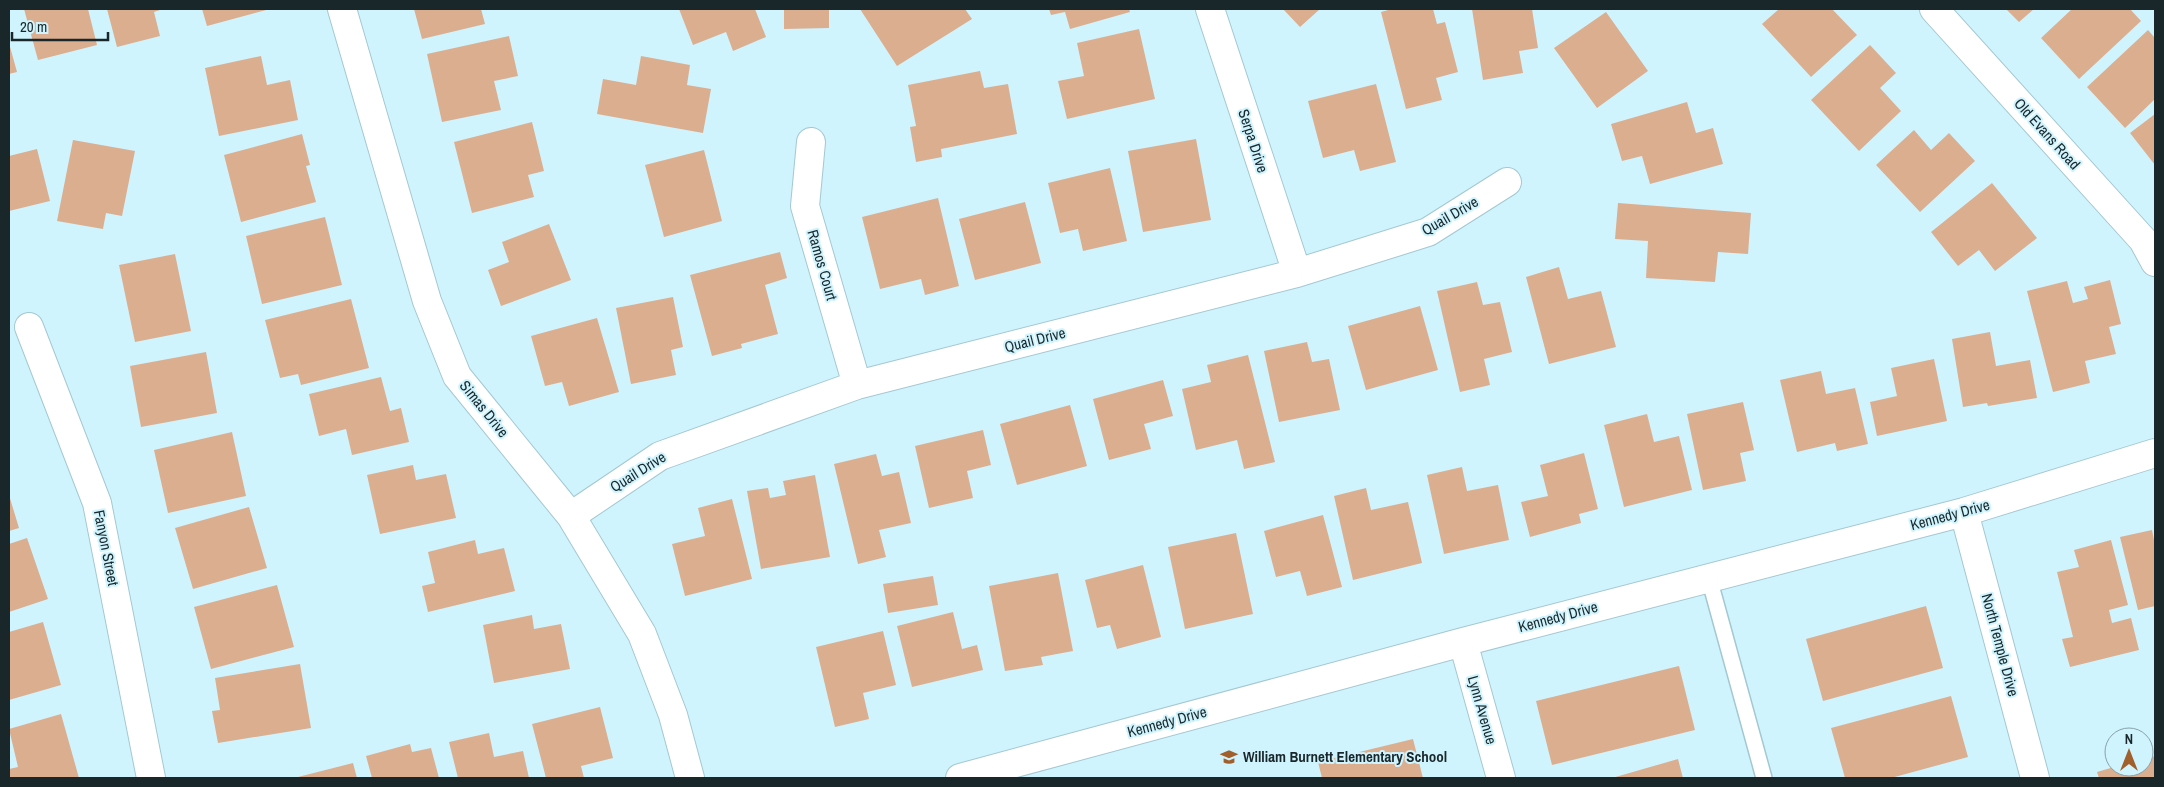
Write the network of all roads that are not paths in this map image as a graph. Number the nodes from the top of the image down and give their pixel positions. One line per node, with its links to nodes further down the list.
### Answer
1 (342, 9): 12 (street, Simas Drive)
2 (1210, 9): 7 (street, Serpa Drive)
3 (1934, 9): 6 (street, Old Evans Road)
4 (811, 142): 9 (street, Ramos Court)
5 (1507, 182): 7 (street, Quail Drive)
6 (2155, 262)
7 (1297, 273): 9 (street, Quail Drive)
8 (29, 327): 15 (street, Fanyon Street)
9 (856, 385): 12 (street, Quail Drive)
10 (2155, 453): 11 (street, Kennedy Drive)
11 (1964, 512): 13 (street, Kennedy Drive); 20 (street, North Temple Drive)
12 (570, 516): 16 (street, Simas Drive)
13 (1709, 578): 14 (street, Kennedy Drive); 19 (lane)
14 (1463, 642): 17 (street, Kennedy Drive); 18 (street, Lynn Avenue)
15 (151, 778)
16 (690, 778)
17 (960, 778)
18 (1501, 778)
19 (1764, 778)
20 (2035, 778)

